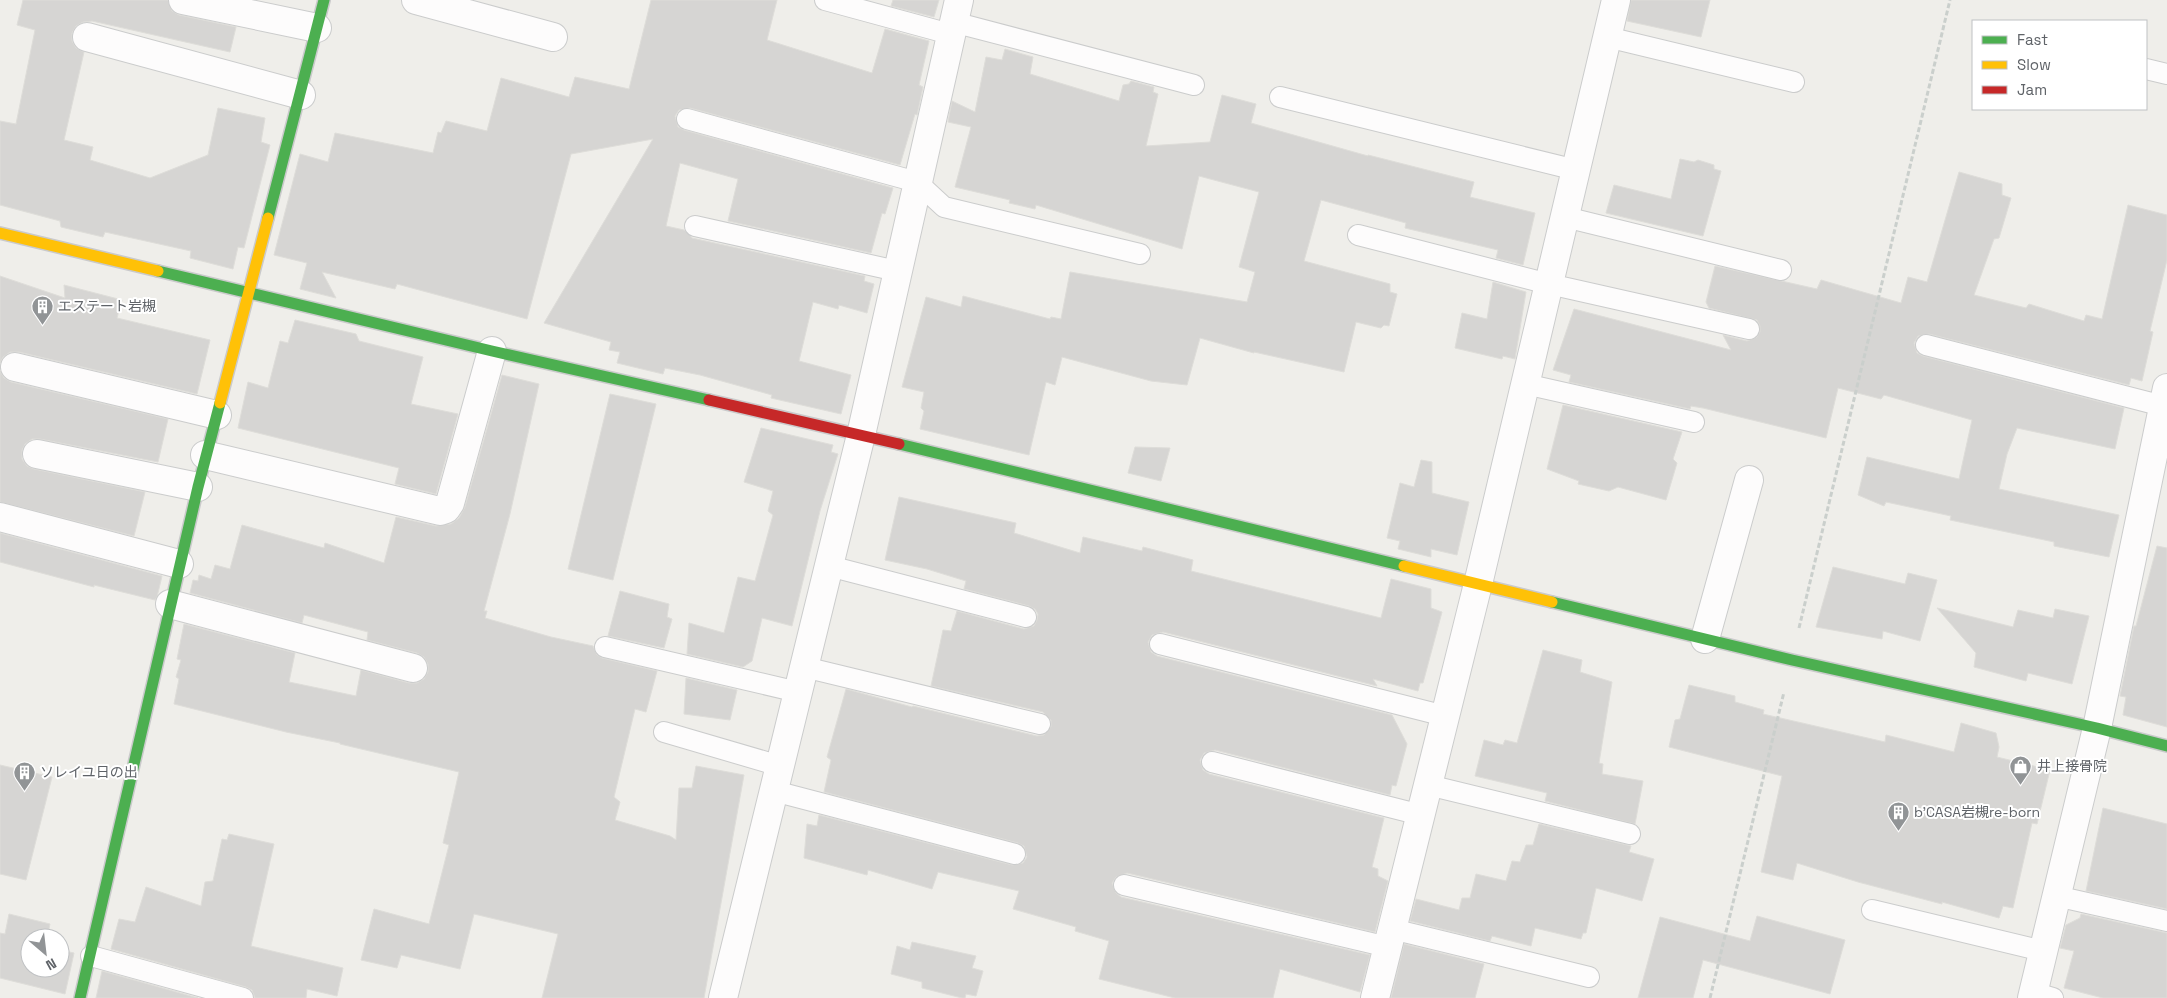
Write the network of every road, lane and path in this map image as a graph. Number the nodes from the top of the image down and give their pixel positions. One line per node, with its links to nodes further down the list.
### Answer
1 (183, 0): 8 (street)
2 (324, 0): 8 (street)
3 (416, 0): 10 (street)
4 (825, 0): 7 (lane)
5 (1616, 0): 11 (street)
6 (1950, 0): 52 (path)
7 (954, 19): 15 (lane); 20 (street)
8 (317, 28): 16 (street)
9 (87, 37): 16 (street)
10 (553, 37)
11 (1607, 37): 14 (lane); 19 (street)
12 (2147, 69): 13 (lane)
13 (2167, 74)
14 (1794, 82)
15 (1194, 85)
16 (301, 95): 29 (street)
17 (1280, 98): 19 (lane)
18 (687, 119): 20 (lane)
19 (1576, 170): 21 (street)
20 (917, 182): 25 (lane); 27 (street)
21 (1565, 217): 26 (lane); 28 (street)
22 (695, 226): 27 (lane)
23 (0, 233): 29 (street)
24 (1358, 235): 28 (lane)
25 (1140, 254)
26 (1781, 270)
27 (898, 271): 38 (street)
28 (1549, 284): 30 (lane); 34 (street)
29 (249, 293): 32 (street); 36 (street)
30 (1749, 329)
31 (1926, 345): 35 (lane)
32 (492, 351): 38 (street); 40 (street)
33 (15, 366): 36 (street)
34 (1525, 384): 37 (lane); 46 (street)
35 (2164, 411): 57 (street)
36 (217, 415): 40 (street)
37 (1694, 422)
38 (861, 435): 45 (street); 46 (street)
39 (36, 454): 42 (street)
40 (205, 456): 42 (street)
41 (1749, 480): 49 (street)
42 (198, 486): 44 (street)
43 (0, 517): 44 (street)
44 (179, 564): 47 (street)
45 (829, 566): 48 (lane); 54 (street)
46 (1478, 584): 49 (street); 55 (street)
47 (170, 604): 53 (street); 72 (street)
48 (1026, 617)
49 (1705, 638): 52 (street)
50 (1160, 644): 55 (lane)
51 (605, 646): 54 (lane)
52 (1792, 660): 57 (street); 79 (path)
53 (413, 668)
54 (801, 680): 56 (lane); 61 (street)
55 (1445, 716): 62 (street)
56 (1040, 724)
57 (2097, 728): 59 (street); 67 (street)
58 (664, 732): 61 (lane)
59 (2167, 746)
60 (1212, 762): 63 (lane)
61 (777, 779): 65 (lane); 77 (street)
62 (1428, 785): 63 (street); 64 (lane)
63 (1421, 815): 70 (street)
64 (1630, 834)
65 (1015, 854)
66 (1124, 885): 70 (lane)
67 (2056, 896): 69 (lane); 71 (street)
68 (1872, 910): 71 (lane)
69 (2167, 921)
70 (1390, 938): 73 (lane); 78 (street)
71 (2043, 951): 74 (street)
72 (90, 956): 75 (street); 76 (lane)
73 (1589, 977)
74 (2040, 996)
75 (80, 998)
76 (243, 998)
77 (723, 998)
78 (1375, 998)
79 (1710, 998)

